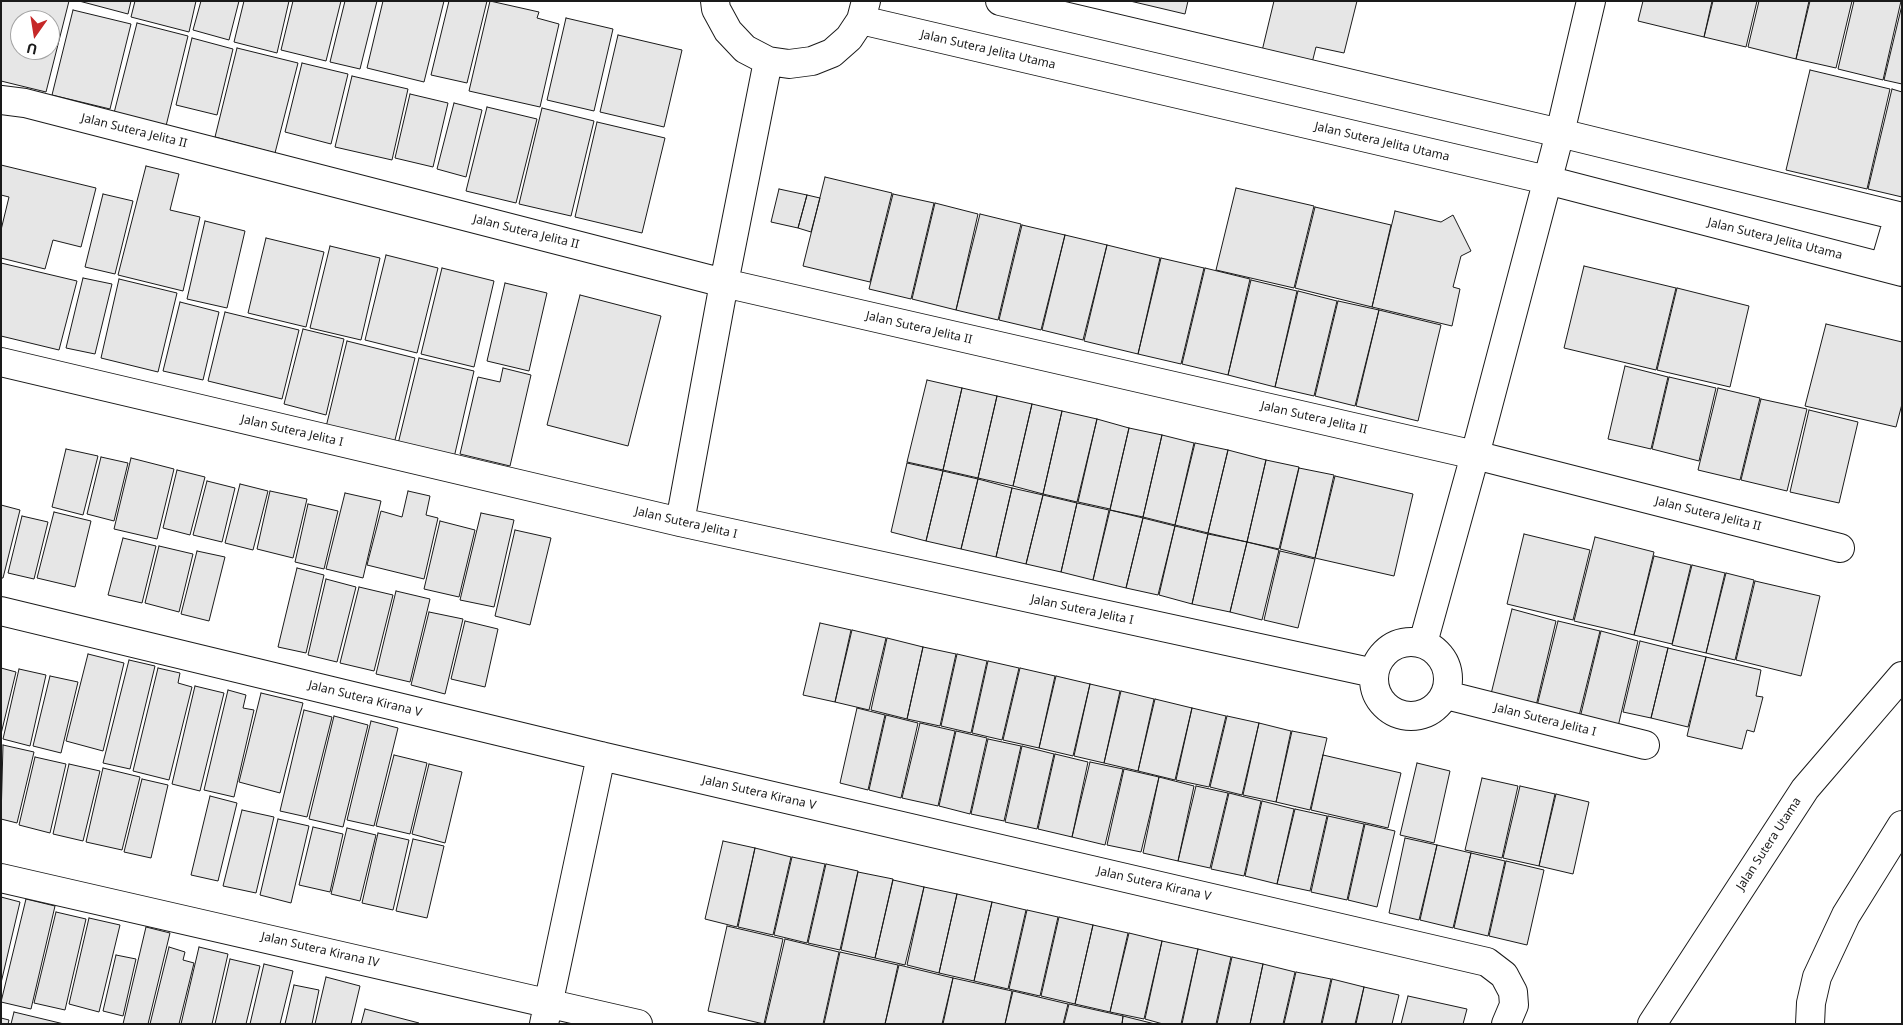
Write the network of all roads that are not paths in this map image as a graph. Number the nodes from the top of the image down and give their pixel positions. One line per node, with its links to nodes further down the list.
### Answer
1 (715, 1): 5 (street)
2 (1000, 1): 7 (street)
3 (1590, 1): 7 (street)
4 (864, 11): 5 (street); 8 (street, Jalan Sutera Jelita Utama)
5 (768, 60): 11 (street)
6 (1, 100): 11 (street, Jalan Sutera Jelita II)
7 (1560, 132): 8 (street); 9 (street)
8 (1547, 180): 10 (street, Jalan Sutera Jelita Utama); 13 (street)
9 (1900, 216): 10 (street)
10 (1893, 269)
11 (724, 283): 13 (street, Jalan Sutera Jelita II); 14 (street)
12 (1, 362): 14 (street, Jalan Sutera Jelita I)
13 (1475, 455): 15 (street, Jalan Sutera Jelita II); 17 (street)
14 (680, 522): 18 (street, Jalan Sutera Jelita I)
15 (1840, 548)
16 (1, 611): 22 (street, Jalan Sutera Kirana V)
17 (1423, 643): 18 (street); 20 (street)
18 (1374, 673): 20 (street)
19 (1902, 676): 28 (street, Jalan Sutera Utama)
20 (1446, 695): 21 (street, Jalan Sutera Jelita I)
21 (1645, 744)
22 (601, 756): 25 (street); 27 (street, Jalan Sutera Kirana V)
23 (1902, 825): 29 (street)
24 (1, 878): 25 (street, Jalan Sutera Kirana IV)
25 (547, 1013): 26 (street, Jalan Sutera Kirana IV)
26 (638, 1024)
27 (1506, 1024)
28 (1652, 1024)
29 (1810, 1024)

